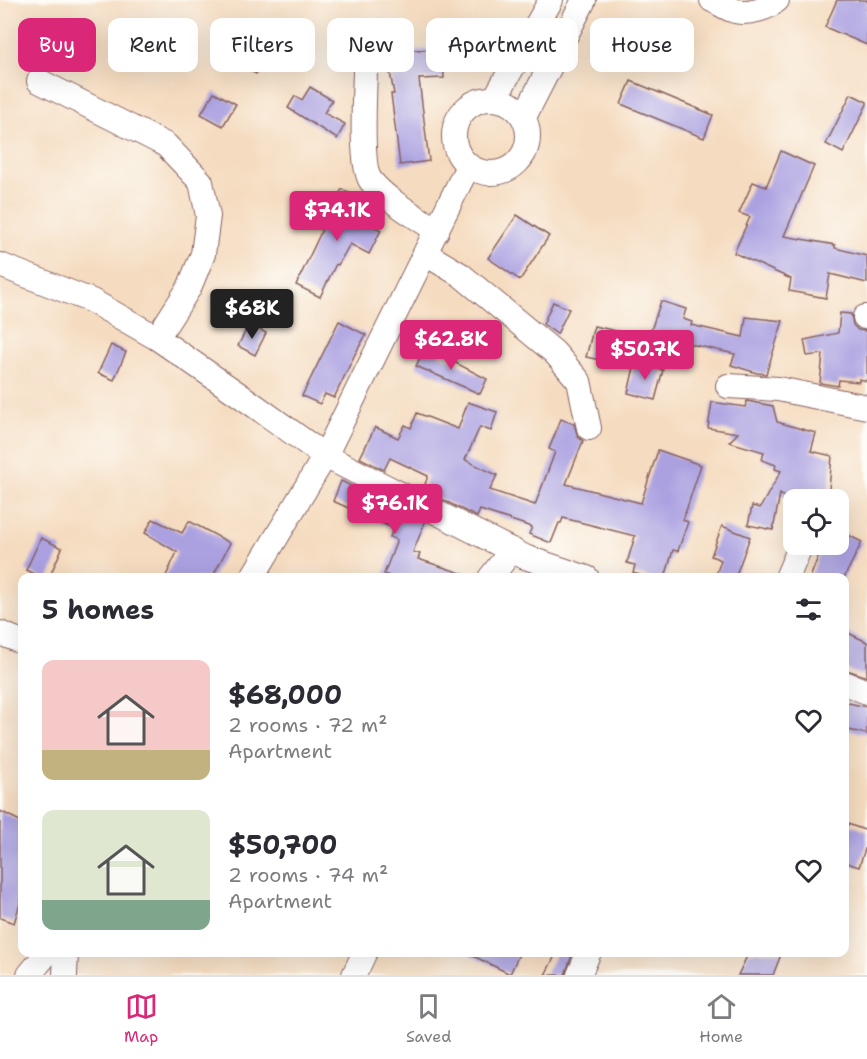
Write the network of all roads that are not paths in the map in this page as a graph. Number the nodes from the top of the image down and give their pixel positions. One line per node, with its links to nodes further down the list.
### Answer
1 (550, 0): 7 (street)
2 (584, 0): 8 (street)
3 (712, 0): 4 (street)
4 (777, 0)
5 (365, 72): 10 (street)
6 (39, 81): 13 (street)
7 (495, 98): 8 (street); 9 (street)
8 (524, 117): 9 (street)
9 (468, 166): 10 (street)
10 (437, 231): 11 (street)
11 (426, 254): 16 (street); 17 (street)
12 (0, 265): 13 (street)
13 (157, 338): 17 (street)
14 (728, 386): 15 (street)
15 (867, 407)
16 (589, 428)
17 (325, 456): 18 (street); 20 (street)
18 (512, 550): 21 (street); 22 (street)
19 (797, 555): 23 (street)
20 (255, 573)
21 (494, 573)
22 (572, 573)
23 (789, 573)
24 (0, 633): 25 (street)
25 (18, 640)
26 (849, 685): 27 (street)
27 (867, 692)
28 (44, 957): 32 (street)
29 (66, 957): 33 (street)
30 (363, 957): 34 (street)
31 (587, 957): 35 (street)
32 (29, 975)
33 (65, 975)
34 (354, 975)
35 (579, 975)

